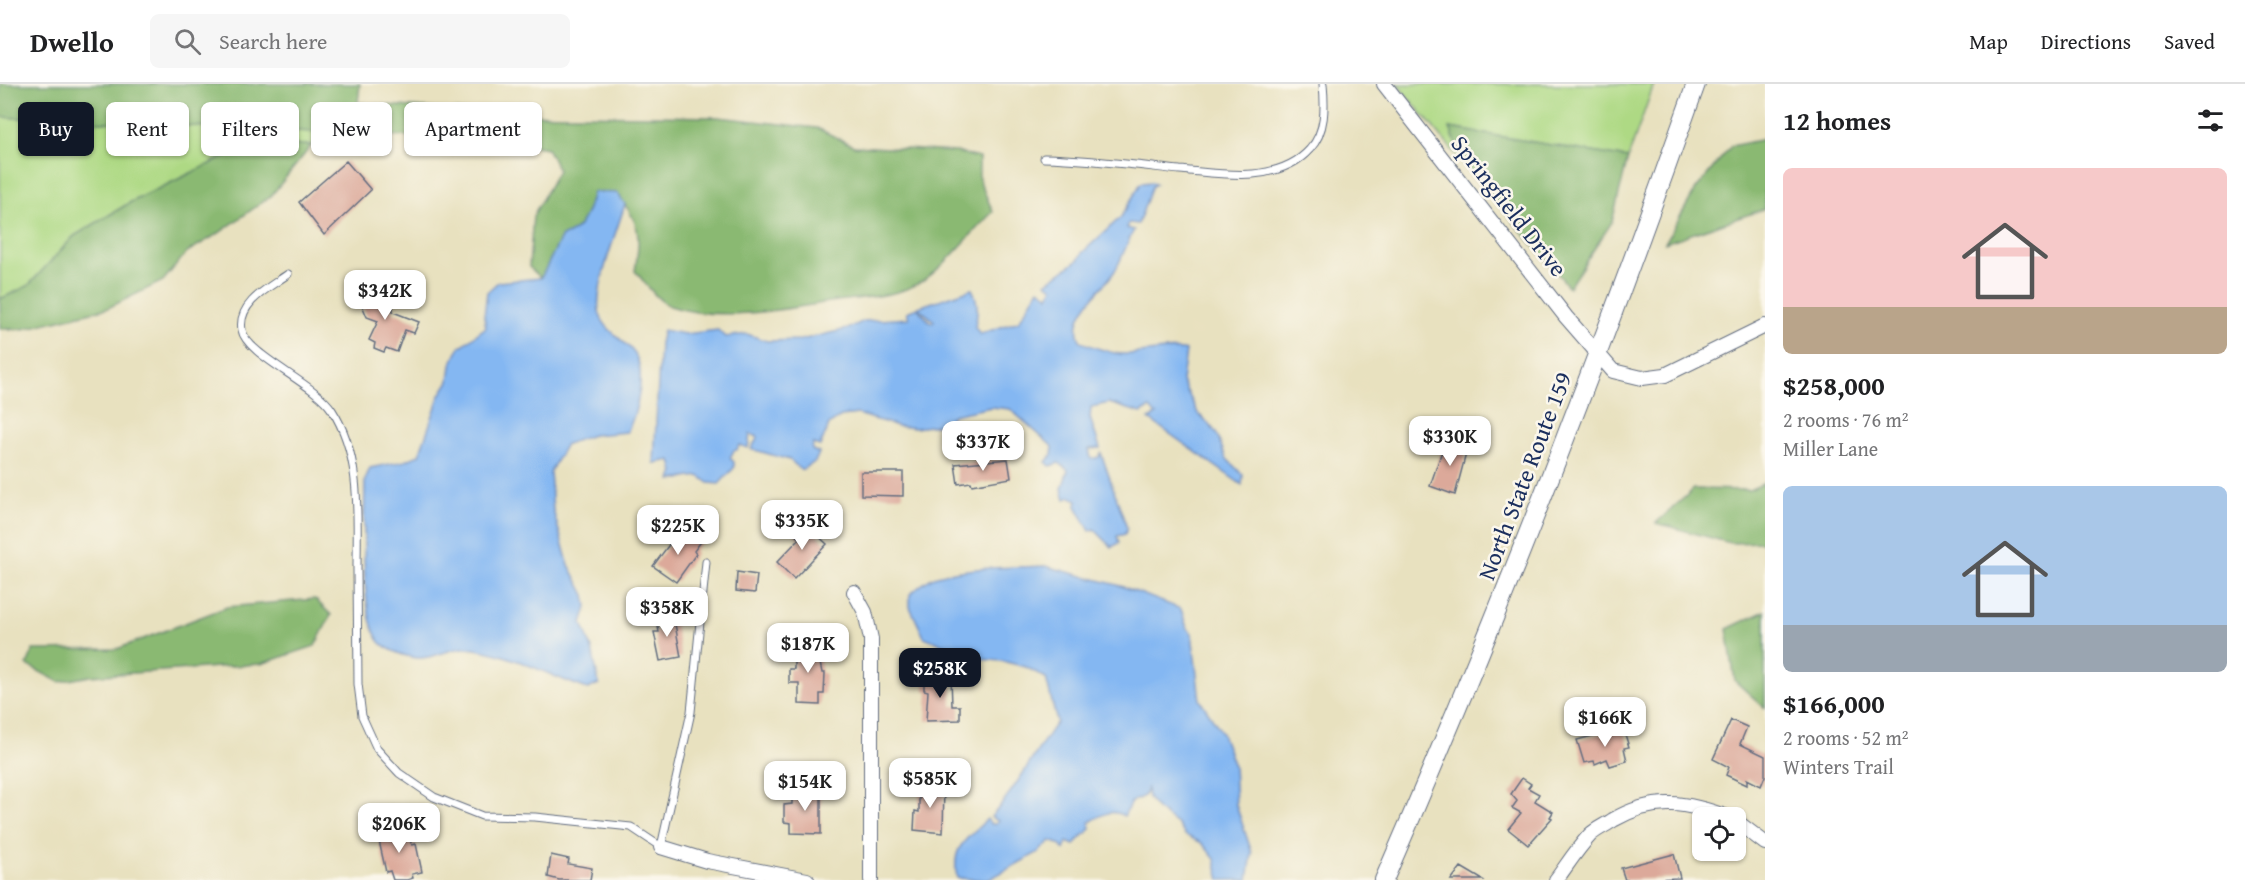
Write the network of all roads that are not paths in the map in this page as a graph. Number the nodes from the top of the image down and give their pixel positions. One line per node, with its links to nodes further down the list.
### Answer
1 (1323, 84): 4 (lane)
2 (1384, 84): 7 (street, Springfield Drive)
3 (1696, 84): 7 (main road, North State Route 159)
4 (1044, 158)
5 (288, 274): 13 (lane)
6 (1765, 326): 7 (street, Springfield Drive)
7 (1598, 356): 16 (main road, North State Route 159)
8 (706, 562): 13 (lane)
9 (854, 592): 15 (street)
10 (1701, 807): 17 (street)
11 (1746, 829): 12 (street)
12 (1765, 843)
13 (661, 847): 14 (street)
14 (807, 880)
15 (871, 880)
16 (1384, 880)
17 (1556, 880)

